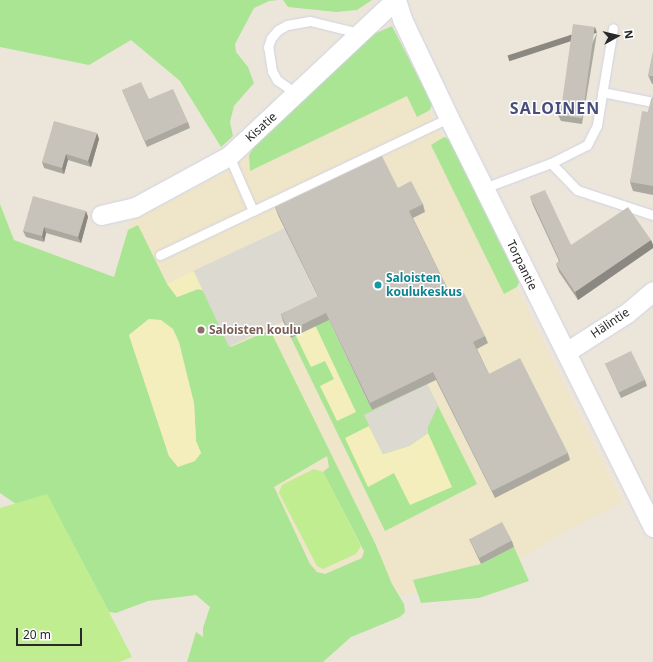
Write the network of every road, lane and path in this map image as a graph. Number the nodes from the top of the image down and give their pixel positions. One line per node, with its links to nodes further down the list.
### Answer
1 (395, 0): 3 (street, Kisatie); 7 (street, Torpantie)
2 (613, 28): 4 (lane)
3 (359, 34): 5 (street, Kisatie); 5 (lane)
4 (602, 92): 6 (lane); 9 (lane)
5 (297, 94): 8 (street, Kisatie)
6 (653, 102)
7 (449, 118): 10 (street, Torpantie); 11 (lane)
8 (229, 156): 11 (lane); 12 (street, Kisatie)
9 (551, 163): 10 (lane); 13 (lane)
10 (484, 188): 16 (street, Torpantie)
11 (253, 211): 14 (lane)
12 (101, 215)
13 (653, 215)
14 (160, 255)
15 (653, 291): 16 (street, Hälintie)
16 (566, 352): 17 (street, Torpantie)
17 (653, 527)

